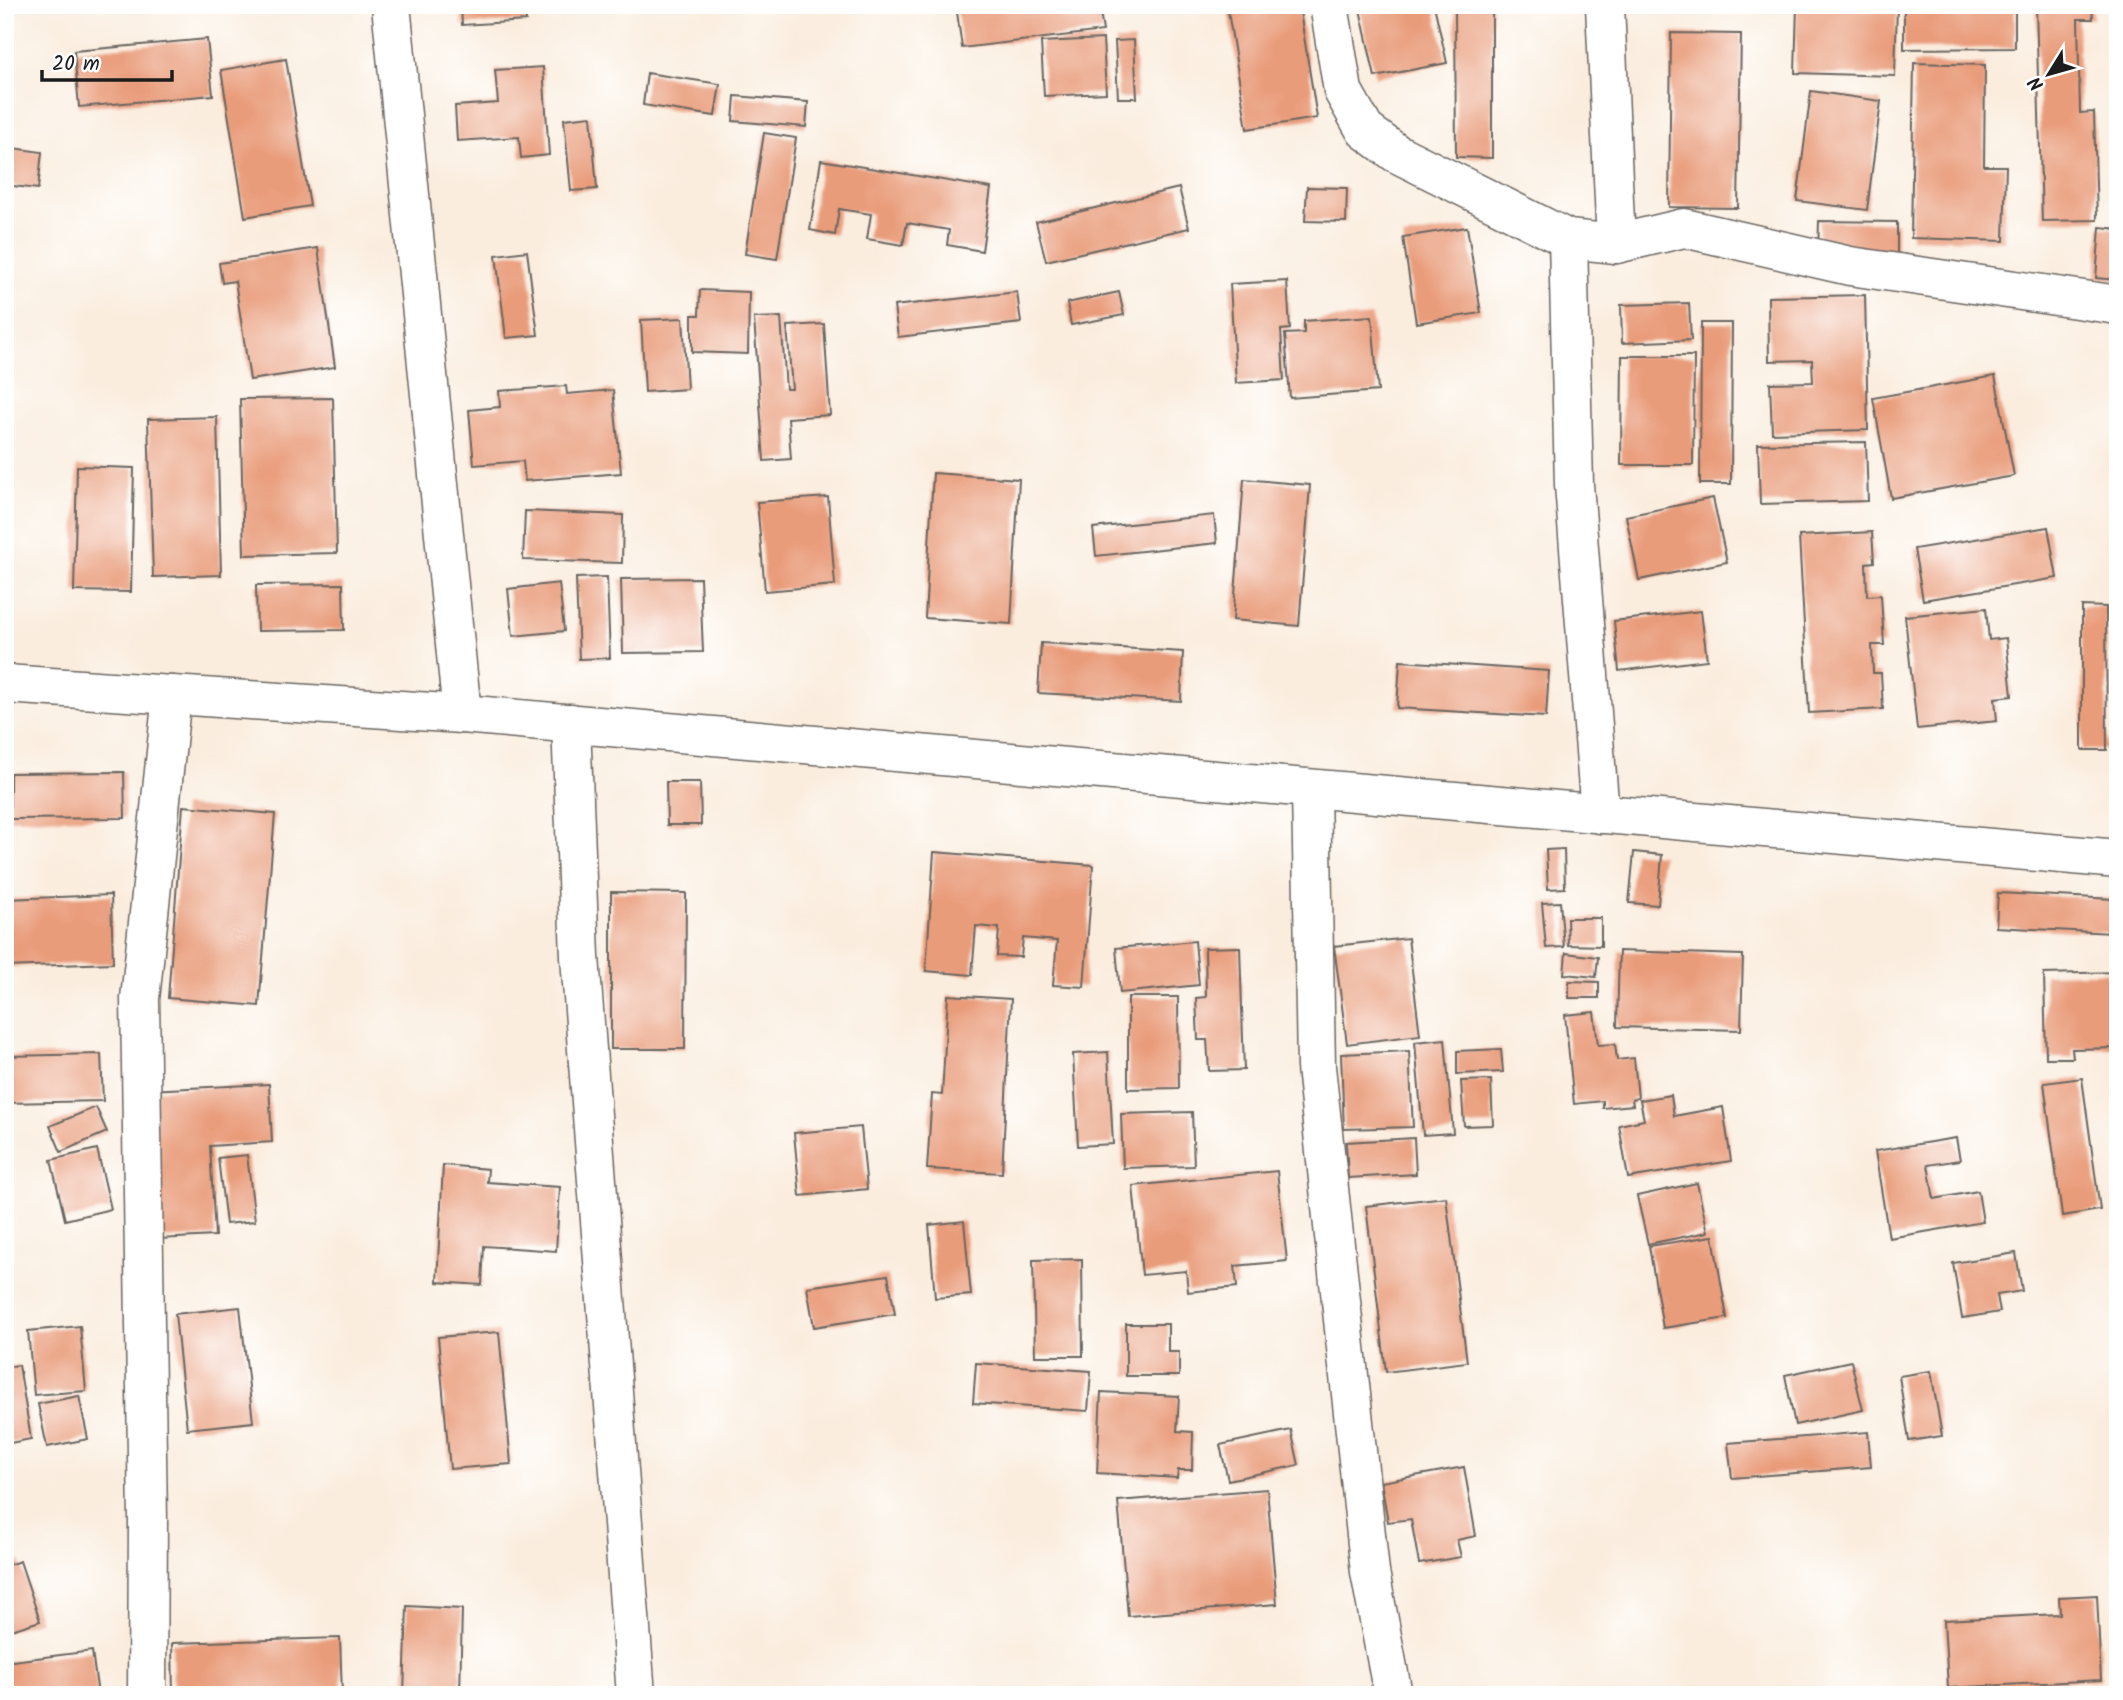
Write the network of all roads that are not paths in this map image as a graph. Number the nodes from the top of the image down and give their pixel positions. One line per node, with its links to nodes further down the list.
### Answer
1 (391, 5): 9 (street)
2 (1329, 5): 4 (street)
3 (1605, 5): 5 (street)
4 (1568, 239): 5 (street); 12 (street)
5 (1616, 244): 6 (street)
6 (2118, 305)
7 (5, 684): 8 (street)
8 (172, 695): 9 (street); 14 (street)
9 (461, 714): 10 (street)
10 (571, 723): 11 (street); 15 (street)
11 (1311, 789): 12 (street); 16 (street)
12 (1600, 814): 13 (street)
13 (2118, 859)
14 (147, 1695)
15 (636, 1695)
16 (1393, 1695)

